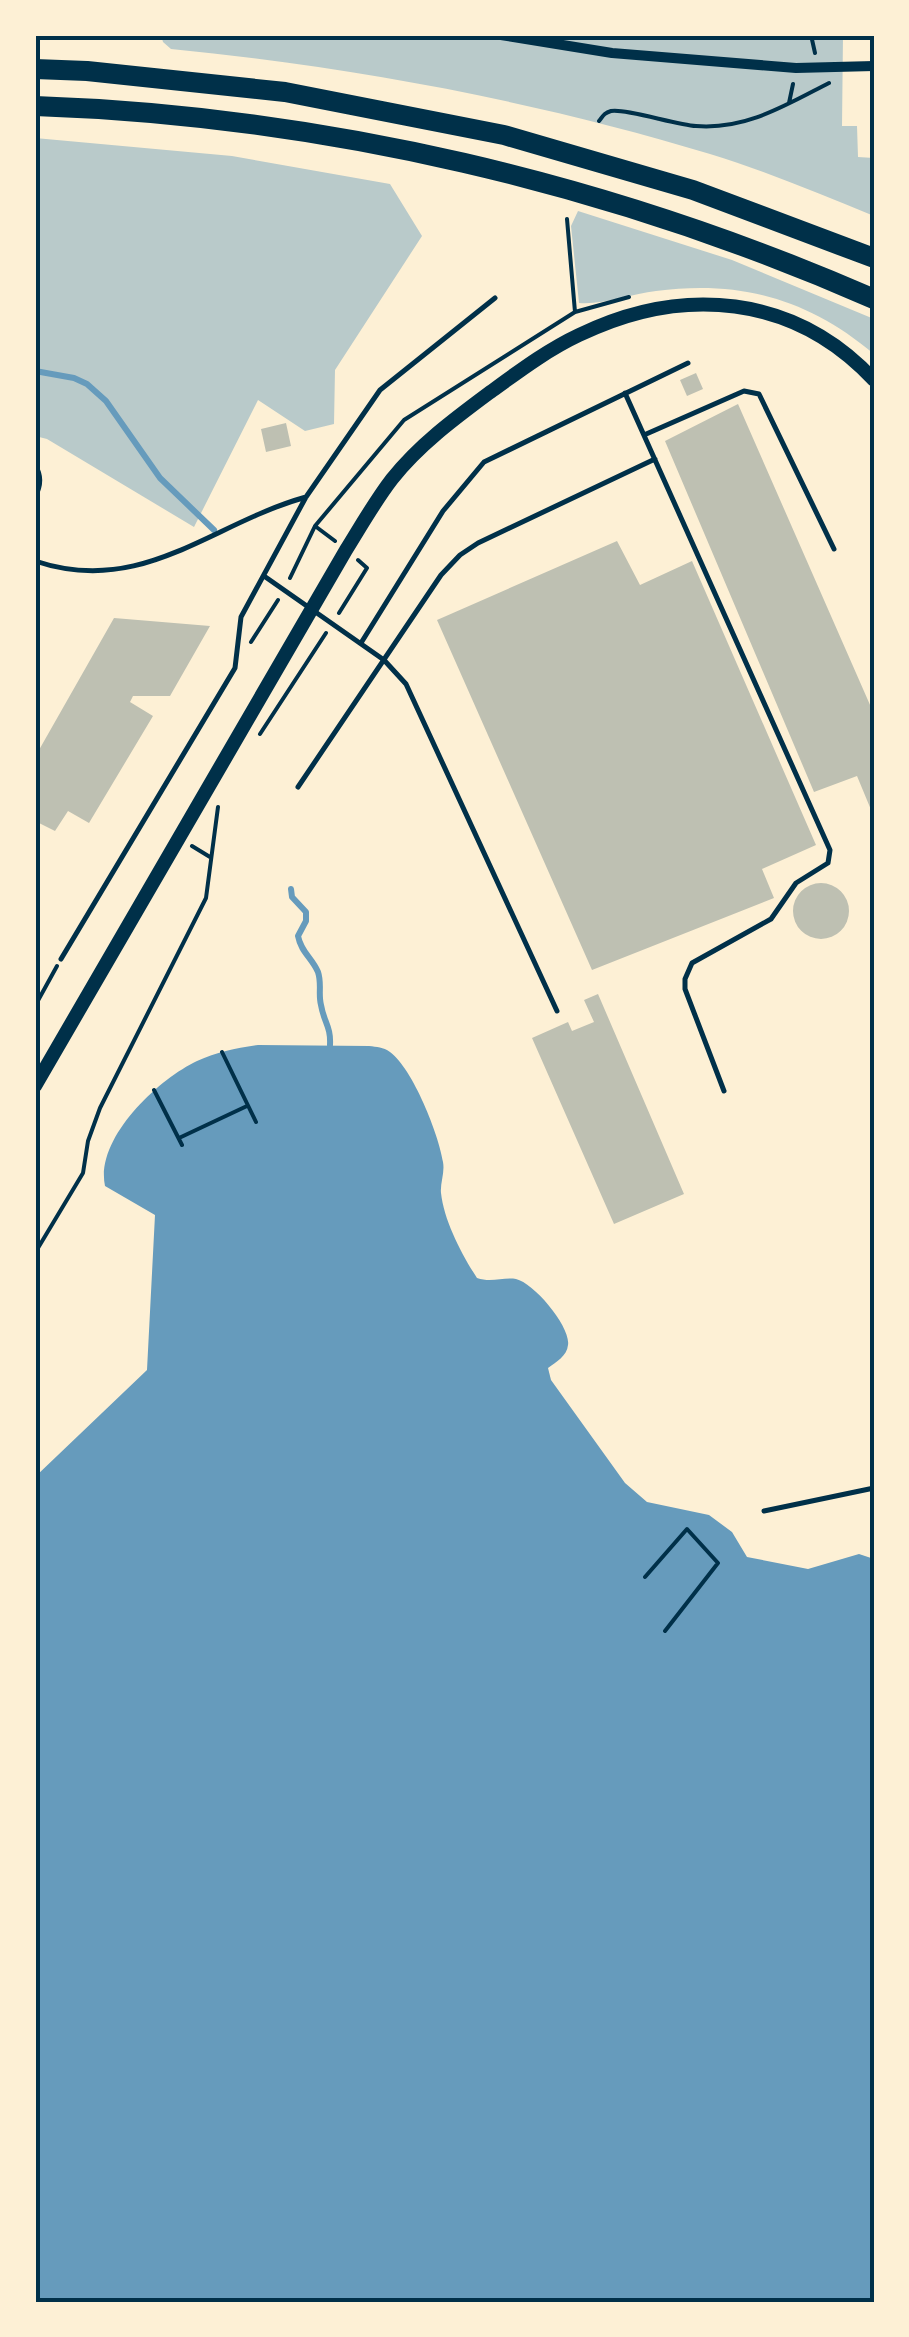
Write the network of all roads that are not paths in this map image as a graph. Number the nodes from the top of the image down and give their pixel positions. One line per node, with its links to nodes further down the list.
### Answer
1 (501, 35): 2 (street)
2 (874, 66)
3 (35, 69): 5 (highway)
4 (35, 106): 7 (highway)
5 (874, 258)
6 (495, 298): 14 (lane)
7 (874, 299)
8 (688, 363): 10 (lane)
9 (874, 380): 19 (street)
10 (624, 393): 11 (lane); 20 (lane)
11 (644, 435): 12 (lane); 16 (lane)
12 (655, 459): 21 (lane); 26 (lane)
13 (35, 465): 15 (lane)
14 (306, 497): 17 (lane); 18 (lane)
15 (35, 498)
16 (834, 548)
17 (35, 561)
18 (264, 576): 19 (lane); 23 (lane)
19 (311, 608): 20 (lane); 25 (street)
20 (361, 643): 21 (lane)
21 (384, 660): 22 (lane); 24 (lane)
22 (298, 787)
23 (61, 959)
24 (557, 1011)
25 (35, 1086)
26 (724, 1092)
27 (874, 1480): 28 (lane)
28 (872, 1488): 29 (lane)
29 (764, 1511)

